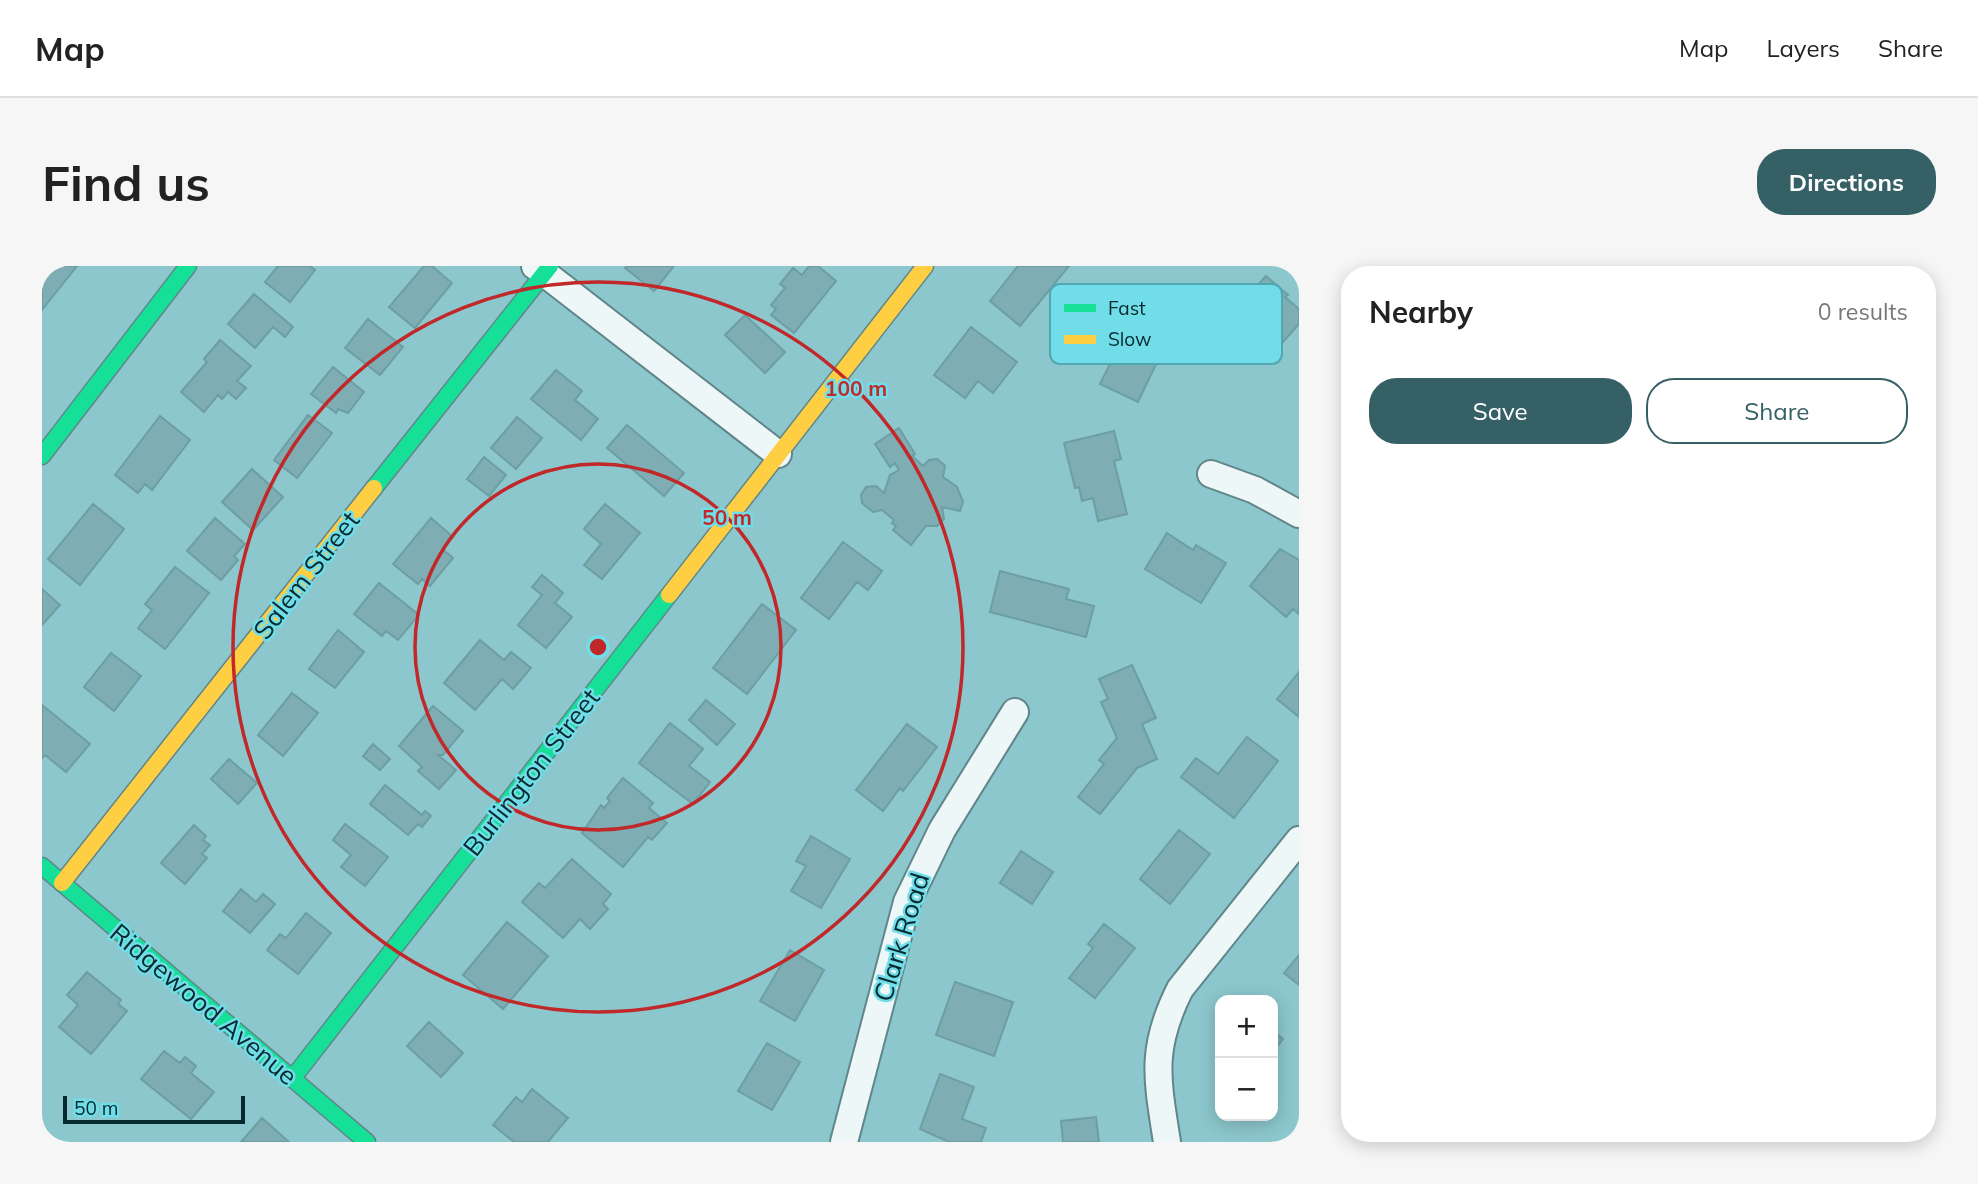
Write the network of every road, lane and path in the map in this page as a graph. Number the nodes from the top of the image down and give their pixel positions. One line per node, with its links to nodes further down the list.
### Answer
1 (188, 266): 5 (street)
2 (925, 266): 4 (street, Burlington Street)
3 (543, 268): 4 (street); 11 (street, Salem Street)
4 (778, 454): 12 (street, Burlington Street)
5 (42, 456)
6 (1210, 474): 7 (street)
7 (1299, 514)
8 (1015, 712): 14 (street, Clark Road)
9 (1299, 840): 15 (street)
10 (42, 866): 11 (street, Ridgewood Avenue)
11 (62, 883): 12 (street, Ridgewood Avenue)
12 (292, 1079): 13 (street, Ridgewood Avenue)
13 (367, 1142)
14 (844, 1142)
15 (1167, 1142)

